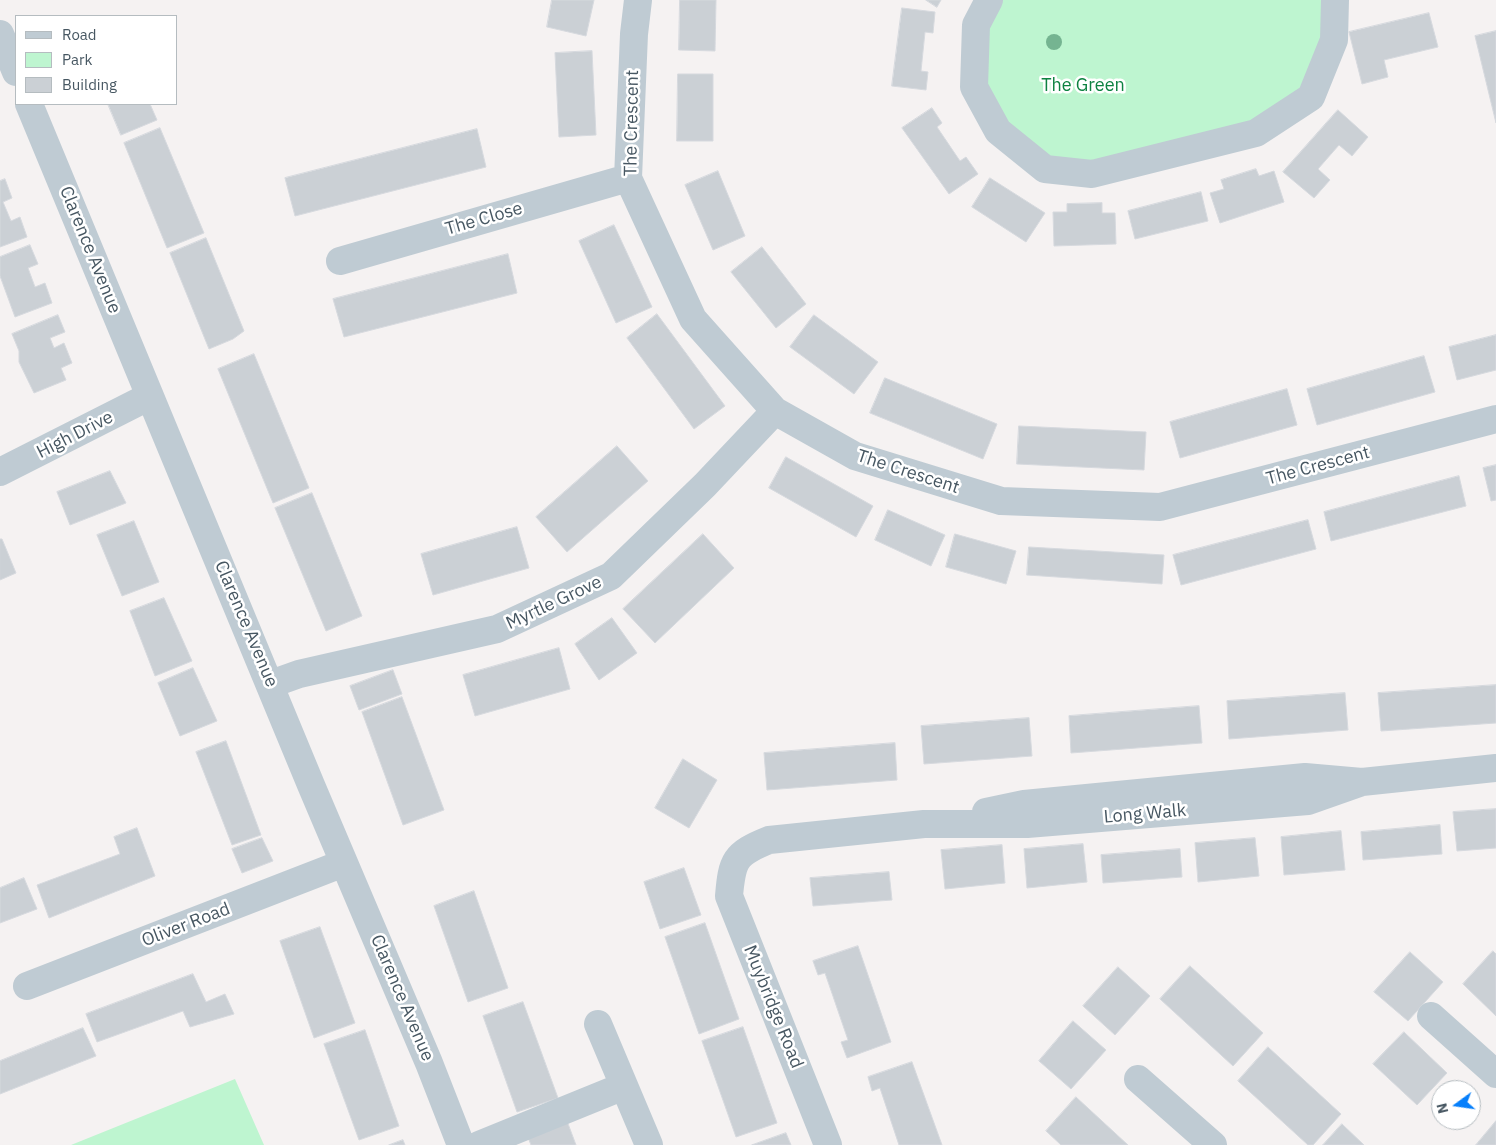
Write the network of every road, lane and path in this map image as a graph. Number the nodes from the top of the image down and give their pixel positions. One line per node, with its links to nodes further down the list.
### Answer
1 (638, 0): 7 (street, The Crescent)
2 (989, 0): 3 (street)
3 (1335, 0)
4 (0, 34): 5 (street)
5 (15, 70)
6 (30, 105): 9 (street, Clarence Avenue)
7 (628, 178): 8 (street, The Close); 10 (street, The Crescent)
8 (340, 261)
9 (150, 396): 12 (street, High Drive); 13 (street, Clarence Avenue)
10 (775, 411): 11 (street, The Crescent); 13 (street, Myrtle Grove)
11 (1496, 419)
12 (0, 472)
13 (271, 684): 15 (street, Clarence Avenue)
14 (1496, 768): 16 (street, Long Walk)
15 (344, 863): 17 (street, Oliver Road); 23 (street, Clarence Avenue)
16 (732, 867): 26 (street, Muybridge Road)
17 (28, 986)
18 (1431, 1016): 20 (street)
19 (598, 1024): 22 (street)
20 (1496, 1074)
21 (1138, 1079): 27 (street)
22 (624, 1086): 24 (street); 25 (street)
23 (461, 1145)
24 (479, 1145)
25 (649, 1145)
26 (828, 1145)
27 (1212, 1145)

